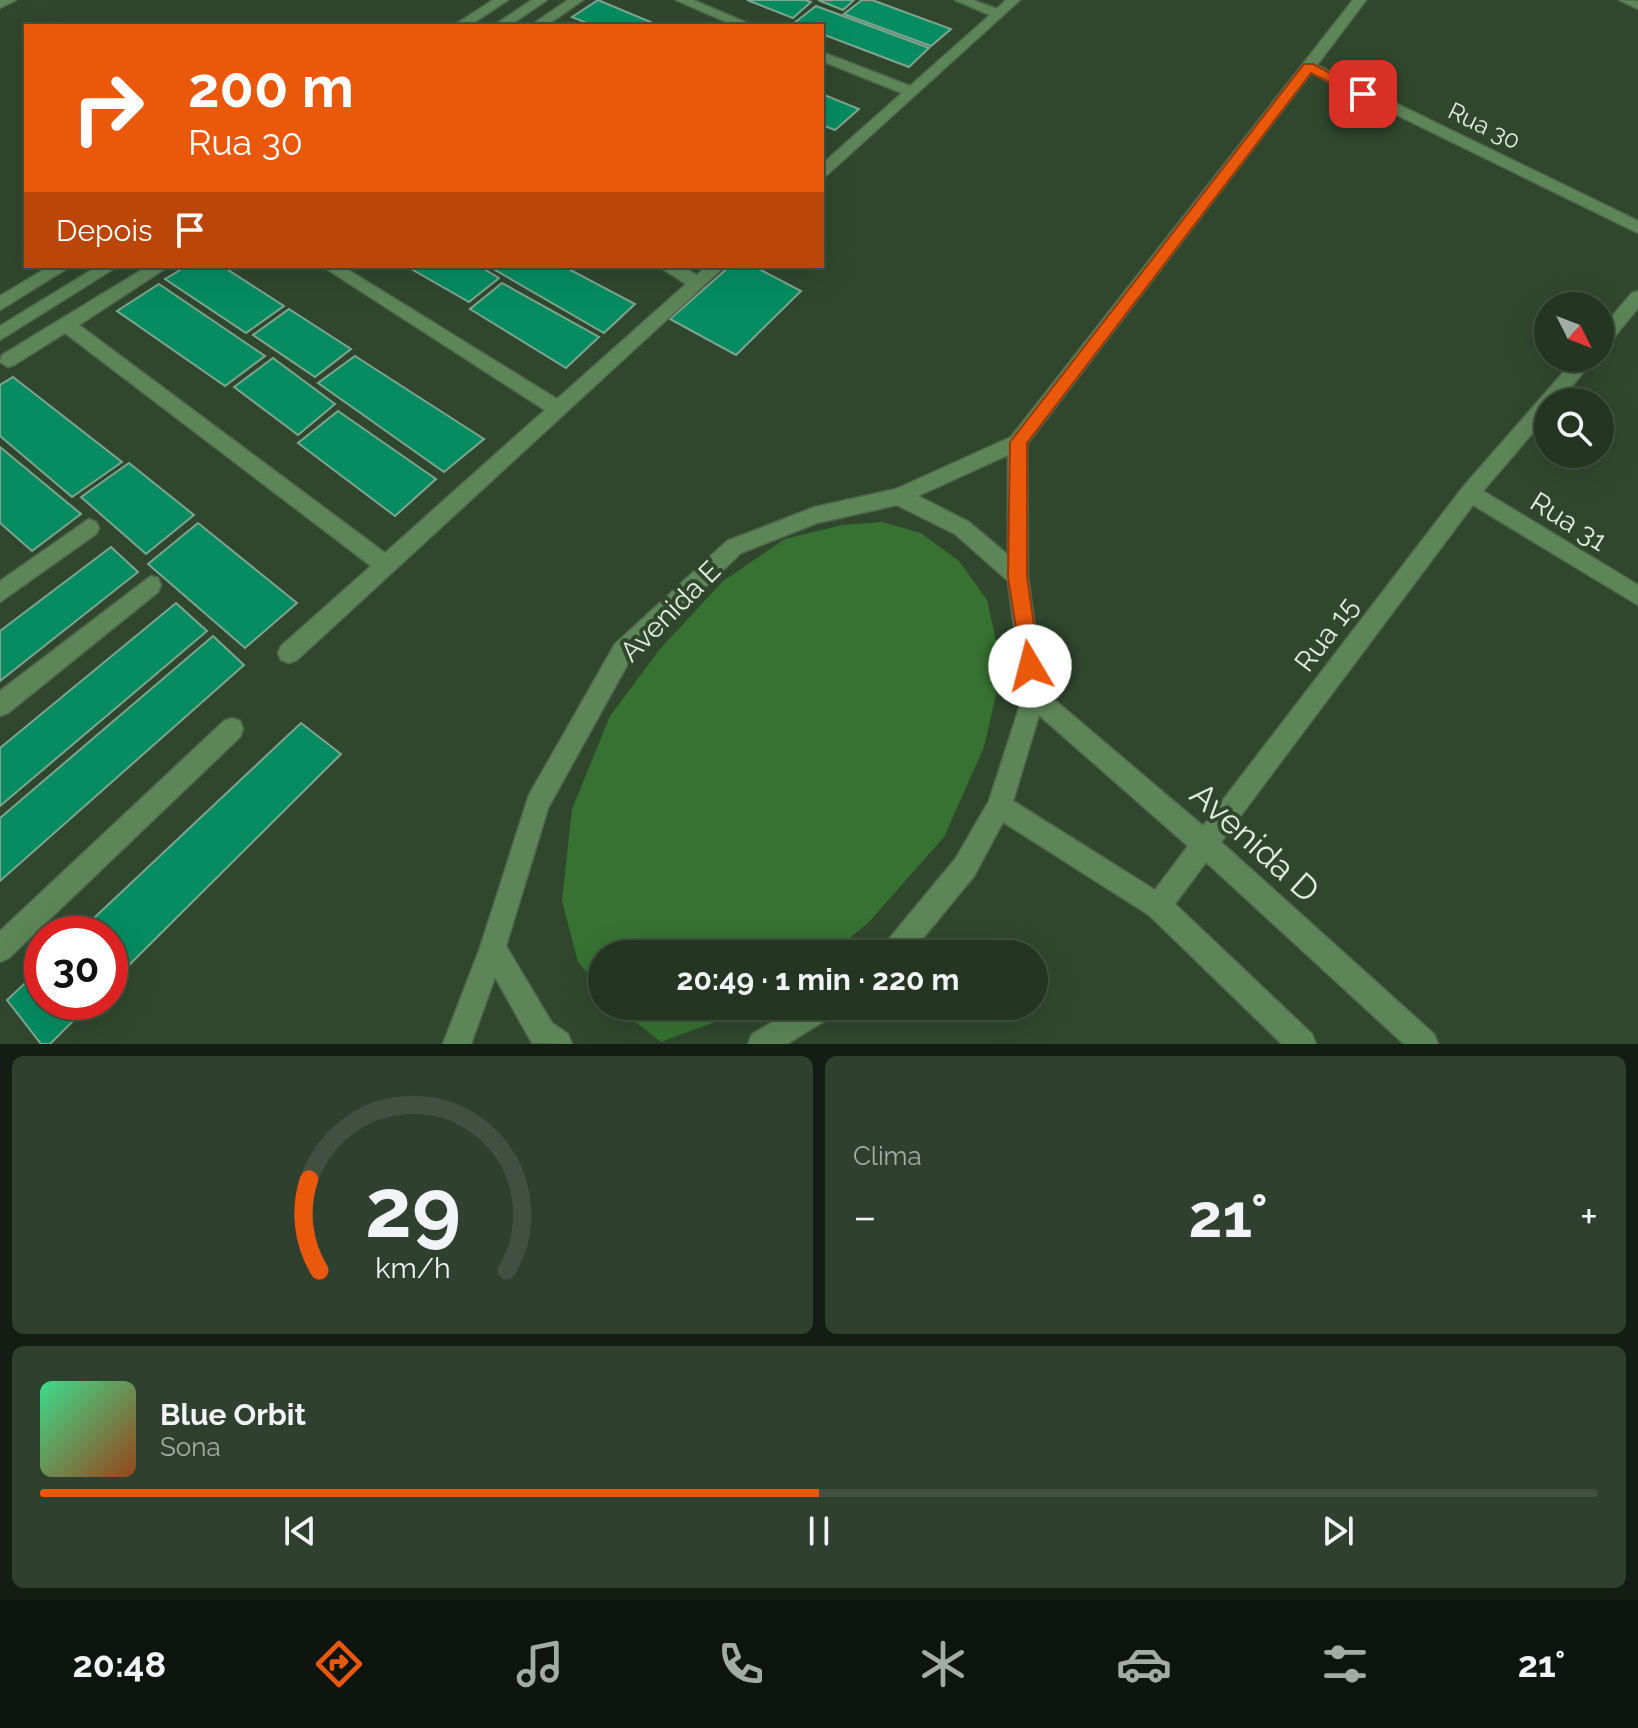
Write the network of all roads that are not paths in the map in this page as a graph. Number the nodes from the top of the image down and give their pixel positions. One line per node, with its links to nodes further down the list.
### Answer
1 (10, 0): 10 (street)
2 (502, 0): 13 (street)
3 (541, 0): 14 (street)
4 (577, 0): 15 (street)
5 (682, 0): 16 (street)
6 (961, 0): 12 (street)
7 (1014, 0): 12 (street)
8 (1360, 0): 18 (street, Avenida E)
9 (1625, 0): 11 (street)
10 (0, 4)
11 (1638, 5)
12 (999, 14): 19 (street)
13 (467, 24)
14 (503, 24)
15 (540, 24)
16 (742, 24)
17 (824, 57): 19 (street)
18 (1309, 67): 21 (street, Rua 30); 39 (street, Avenida E)
19 (912, 92): 20 (street)
20 (824, 170)
21 (1638, 228)
22 (60, 268): 30 (street)
23 (107, 268): 33 (street)
24 (158, 268): 31 (street)
25 (333, 268): 37 (street)
26 (670, 268): 28 (street)
27 (715, 268): 28 (street)
28 (698, 283): 37 (street)
29 (1638, 297): 32 (street)
30 (0, 304)
31 (67, 325): 34 (street); 43 (street)
32 (1614, 325)
33 (0, 334)
34 (8, 360)
35 (1574, 372): 36 (street, Rua 15)
36 (1560, 388)
37 (558, 409): 43 (street)
38 (1534, 418): 40 (street, Rua 15)
39 (1018, 442): 41 (street, Avenida E); 44 (street)
40 (1470, 493): 47 (street, Rua 31); 53 (street, Rua 15)
41 (899, 496): 44 (street); 56 (street, Avenida E)
42 (89, 528): 45 (street)
43 (385, 565): 48 (street)
44 (1018, 577): 49 (street)
45 (5, 581)
46 (151, 585): 50 (street)
47 (1638, 596)
48 (289, 653)
49 (1034, 696): 52 (street); 53 (street, Avenida D)
50 (0, 705)
51 (232, 729): 57 (street)
52 (999, 806): 54 (street); 55 (street)
53 (1205, 844): 54 (street, Rua 15); 63 (street, Avenida D)
54 (1158, 906): 62 (street)
55 (905, 940)
56 (493, 948): 59 (street, Avenida E); 60 (street)
57 (0, 949)
58 (802, 1020): 61 (street)
59 (457, 1044)
60 (558, 1044)
61 (762, 1044)
62 (1302, 1044)
63 (1424, 1044)

